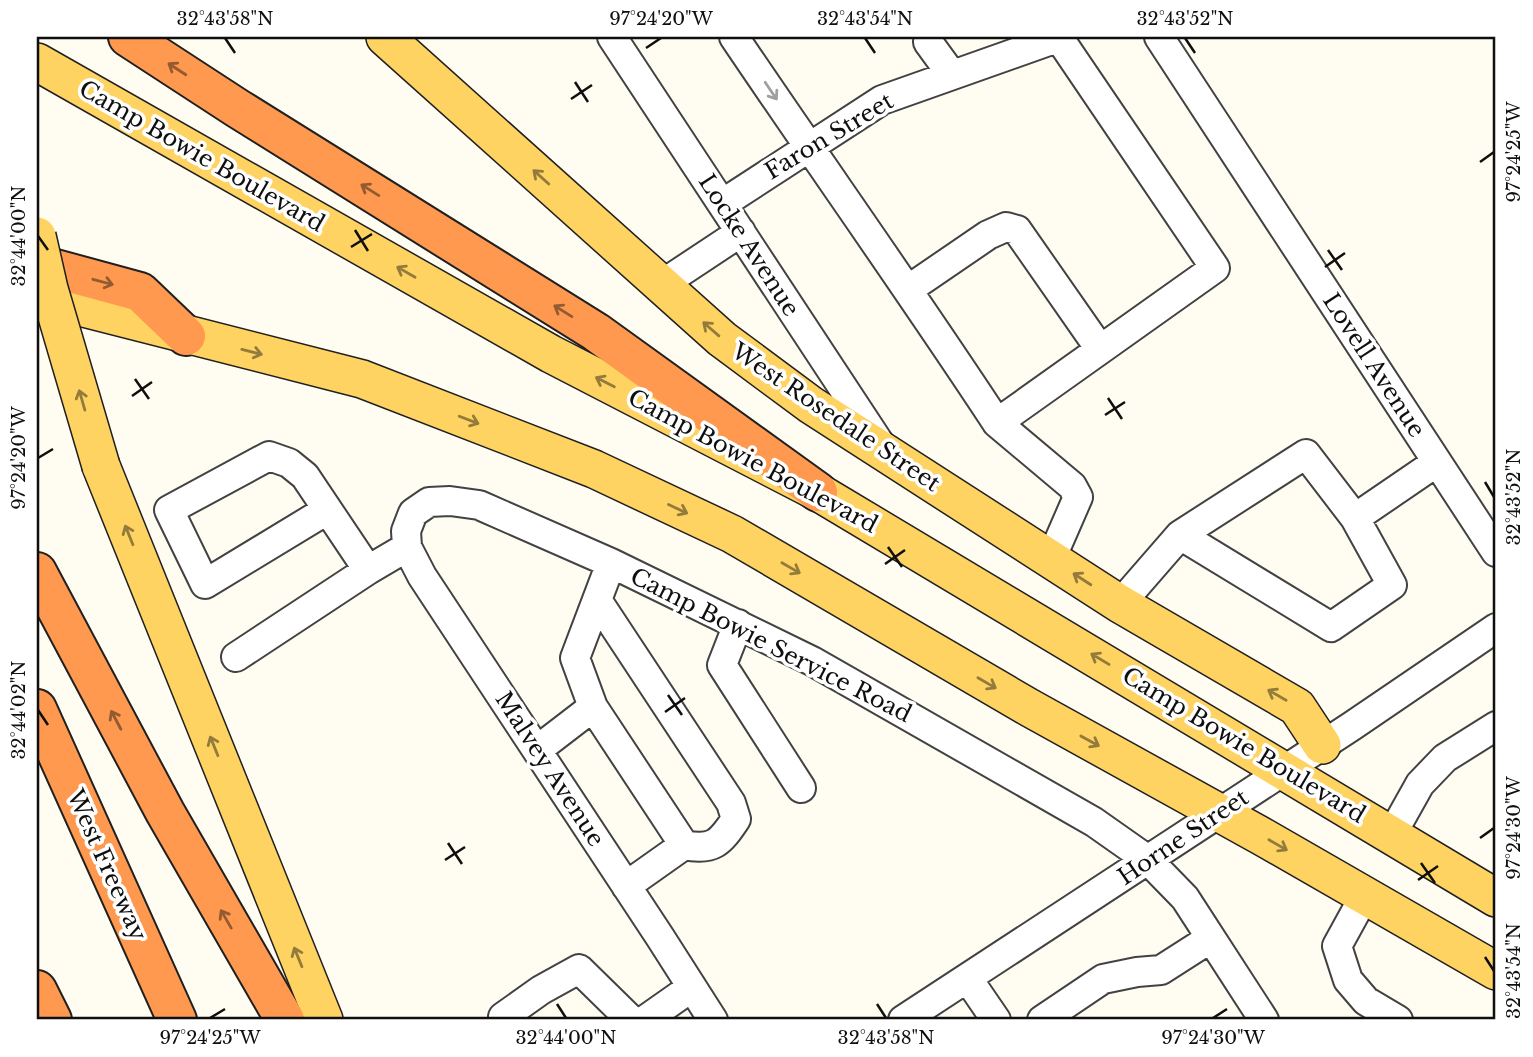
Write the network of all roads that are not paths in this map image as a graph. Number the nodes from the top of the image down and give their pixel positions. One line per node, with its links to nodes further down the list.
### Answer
1 (128, 37): 23 (highway, one-way to 1)
2 (385, 37): 15 (main road, West Rosedale Street, one-way to 2)
3 (612, 37): 11 (street, Locke Avenue)
4 (734, 37): 10 (street, one-way to 10)
5 (1059, 37): 9 (street, Faron Street); 19 (street)
6 (1159, 37): 22 (street, Lovell Avenue)
7 (928, 41): 9 (street)
8 (37, 62): 23 (main road, Camp Bowie Boulevard, one-way to 8)
9 (952, 75): 10 (street, Faron Street)
10 (808, 146): 11 (street, Faron Street); 16 (street)
11 (722, 204): 12 (street, Locke Avenue)
12 (741, 232): 15 (street); 21 (street, Locke Avenue)
13 (37, 236): 60 (main road, one-way to 13, bridge)
14 (37, 264): 18 (highway, one-way to 18)
15 (661, 285): 21 (main road, West Rosedale Street, one-way to 15)
16 (909, 289): 19 (street); 20 (street)
17 (37, 296): 18 (main road)
18 (186, 336): 45 (main road, one-way to 45)
19 (1100, 349): 20 (street)
20 (997, 423): 29 (street)
21 (886, 453): 29 (main road, West Rosedale Street)
22 (1437, 462): 25 (street); 28 (street, Lovell Avenue)
23 (818, 492): 43 (main road, Camp Bowie Boulevard, one-way to 23)
24 (327, 510): 24 (street); 31 (street)
25 (1355, 518): 26 (street); 26 (street)
26 (1180, 535): 34 (street)
27 (407, 547): 30 (street, Camp Bowie Service Road); 31 (street); 42 (street, Malvey Avenue)
28 (1496, 552)
29 (1051, 559): 34 (main road, West Rosedale Street, one-way to 29)
30 (611, 563): 33 (street); 35 (street, Camp Bowie Service Road)
31 (368, 570): 37 (street)
32 (37, 572): 59 (highway, one-way to 32)
33 (597, 600): 38 (street); 47 (street)
34 (1120, 604): 41 (main road, West Rosedale Street, one-way to 34)
35 (738, 624): 44 (street); 48 (street, Camp Bowie Service Road)
36 (1496, 628): 41 (street, Horne Street)
37 (236, 657)
38 (593, 707): 42 (street); 47 (street)
39 (37, 709): 58 (highway, West Freeway)
40 (1496, 726): 46 (street)
41 (1322, 745): 43 (street, Horne Street)
42 (537, 750): 49 (street, Malvey Avenue)
43 (1285, 769): 45 (street, Horne Street); 46 (main road, Camp Bowie Boulevard)
44 (801, 788)
45 (1218, 813): 48 (street, Horne Street); 50 (main road, one-way to 50)
46 (1392, 834): 51 (main road, Camp Bowie Boulevard)
47 (684, 845): 49 (street)
48 (1148, 860): 52 (street); 54 (street, Horne Street)
49 (626, 886): 55 (street, Malvey Avenue)
50 (1365, 895): 53 (main road); 69 (street)
51 (1496, 898)
52 (1211, 937): 67 (street); 68 (street)
53 (1496, 971)
54 (968, 979): 65 (street, Horne Street); 66 (street)
55 (692, 987): 63 (street); 64 (street, Malvey Avenue)
56 (37, 990): 57 (highway)
57 (52, 1020)
58 (177, 1020)
59 (285, 1020)
60 (324, 1020)
61 (505, 1020): 62 (street)
62 (631, 1020)
63 (645, 1020)
64 (712, 1020)
65 (903, 1020)
66 (996, 1020)
67 (1042, 1020)
68 (1264, 1020)
69 (1398, 1020)

